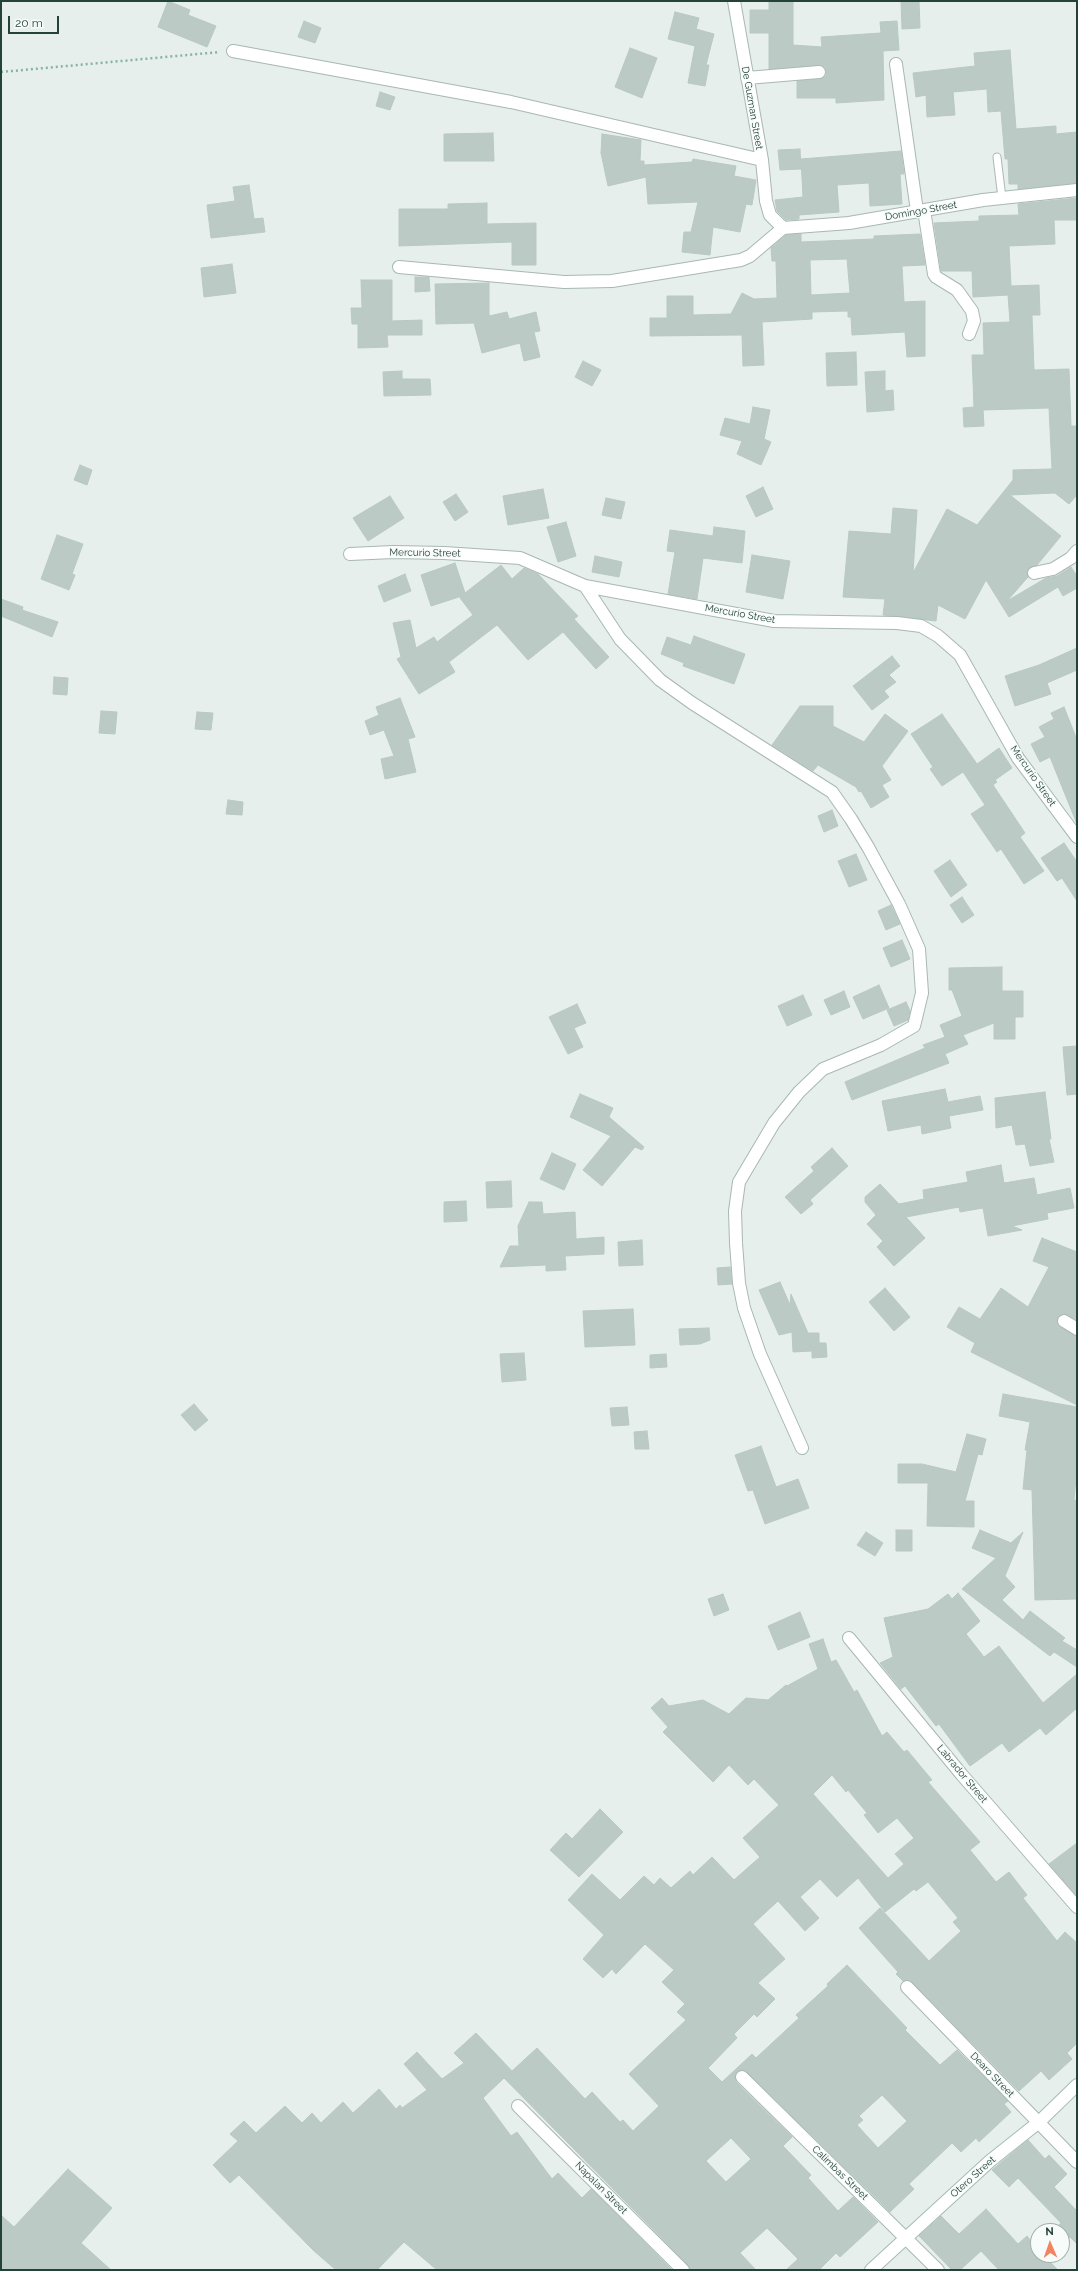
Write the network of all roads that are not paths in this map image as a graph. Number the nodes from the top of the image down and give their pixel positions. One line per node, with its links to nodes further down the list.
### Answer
1 (734, 1): 5 (street, De Guzman Street)
2 (233, 51): 7 (street)
3 (896, 64): 10 (street)
4 (819, 72): 5 (street)
5 (747, 78): 7 (street, De Guzman Street)
6 (997, 157): 9 (lane)
7 (762, 160): 11 (street, De Guzman Street)
8 (1077, 190): 9 (street, Domingo Street)
9 (1002, 198): 10 (street, Domingo Street)
10 (920, 211): 11 (street, Domingo Street); 13 (street)
11 (783, 228): 12 (street)
12 (399, 267)
13 (969, 334)
14 (1077, 551): 16 (street)
15 (350, 554): 17 (street, Mercurio Street)
16 (1034, 573)
17 (585, 586): 18 (street, Mercurio Street); 21 (street)
18 (1077, 837)
19 (1064, 1321): 20 (street)
20 (1077, 1329)
21 (802, 1448)
22 (849, 1638): 23 (street, Labrador Street)
23 (1077, 1907)
24 (907, 1987): 28 (street, Dearo Street)
25 (742, 2077): 30 (street, Calimbas Street)
26 (1077, 2086): 28 (street, Otero Street)
27 (518, 2106): 31 (street, Napalan Street)
28 (1039, 2122): 29 (street, Dearo Street); 30 (street, Otero Street)
29 (1077, 2162)
30 (907, 2238): 32 (street, Otero Street); 33 (street, Calimbas Street)
31 (683, 2270)
32 (871, 2270)
33 (938, 2270)

